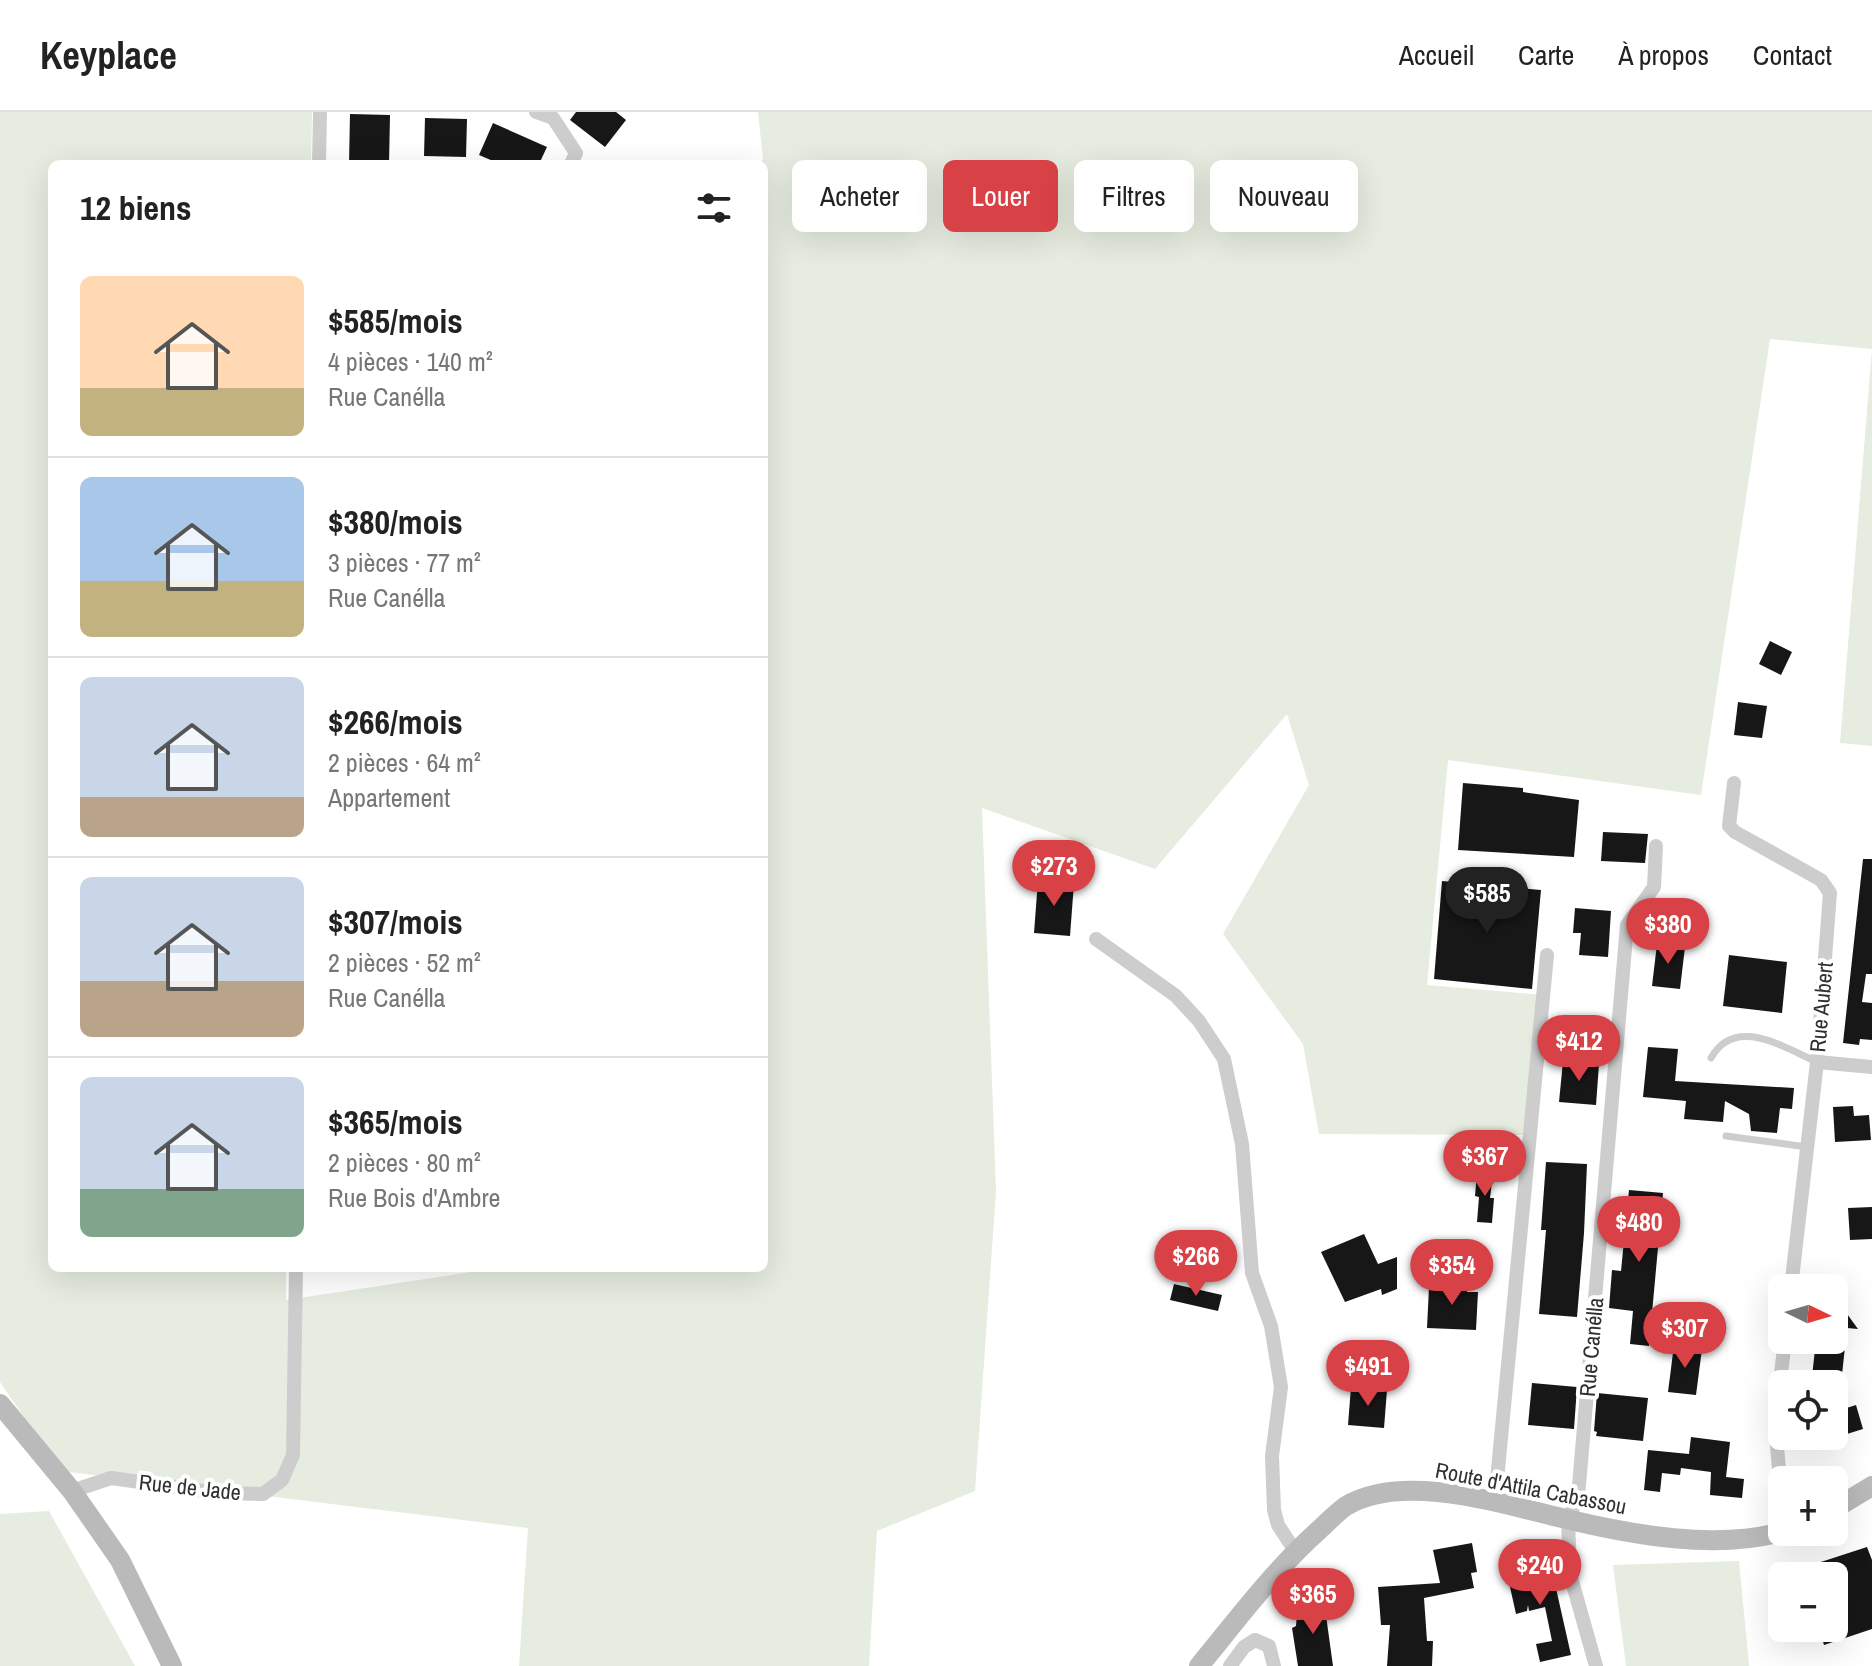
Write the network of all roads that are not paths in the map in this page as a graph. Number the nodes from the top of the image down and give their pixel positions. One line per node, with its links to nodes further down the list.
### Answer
1 (320, 112): 3 (street)
2 (536, 112): 4 (street)
3 (319, 160)
4 (573, 160)
5 (1734, 783): 10 (street, Rue Aubert)
6 (1656, 846): 23 (street, Rue Canélla)
7 (1096, 939): 25 (street)
8 (1547, 955): 21 (street)
9 (1711, 1058): 10 (lane)
10 (1817, 1062): 11 (street); 13 (street, Rue Aubert)
11 (1872, 1067)
12 (1726, 1136): 13 (lane)
13 (1807, 1147): 15 (street, Rue Aubert)
14 (296, 1272): 20 (street, Rue de Jade)
15 (1793, 1274)
16 (1783, 1354): 18 (street)
17 (0, 1404): 20 (main road)
18 (1779, 1466)
19 (1872, 1486): 22 (main road)
20 (72, 1491): 26 (main road)
21 (1495, 1501): 23 (main road, Route d'Attila Cabassou); 25 (main road, Route d'Attila Cabassou)
22 (1848, 1501)
23 (1568, 1520): 24 (main road, Route d'Attila Cabassou); 30 (street, Rue Canélla)
24 (1768, 1534)
25 (1295, 1551): 27 (main road, Route d'Attila Cabassou)
26 (172, 1666)
27 (1199, 1666)
28 (1230, 1666): 29 (street)
29 (1274, 1666)
30 (1596, 1666)

